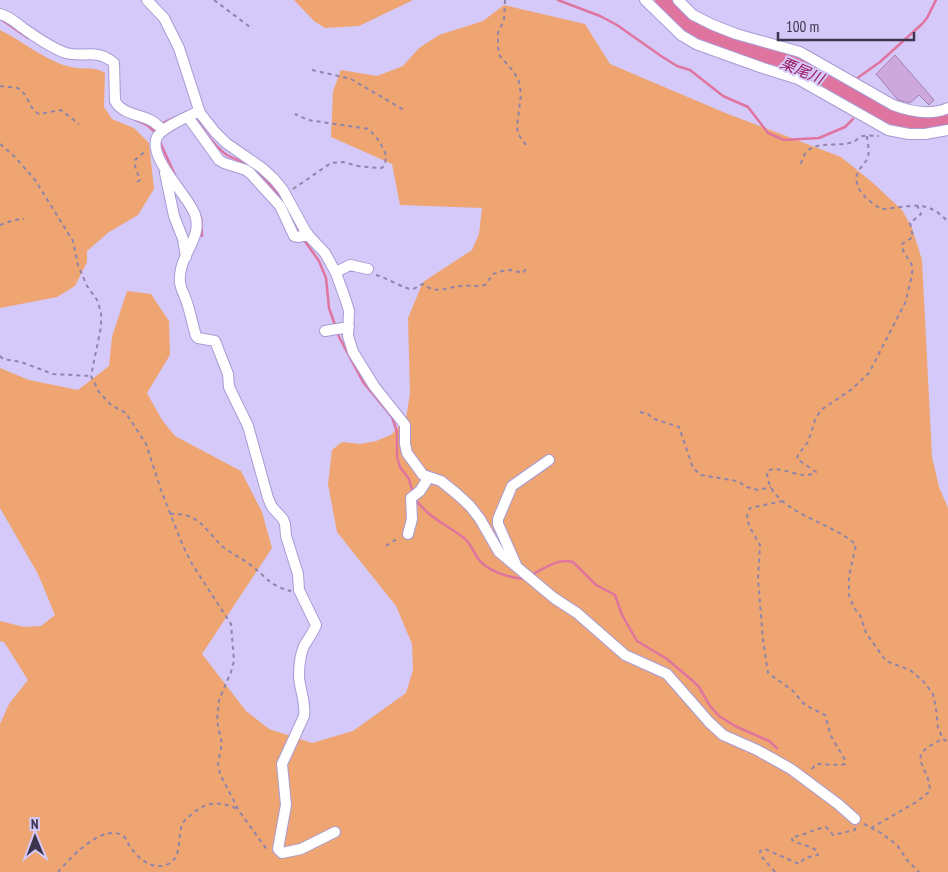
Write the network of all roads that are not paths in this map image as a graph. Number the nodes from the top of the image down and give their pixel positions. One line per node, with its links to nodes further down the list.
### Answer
1 (147, 0): 6 (street)
2 (645, 0): 9 (street)
3 (678, 0): 5 (street)
4 (0, 14): 8 (street)
5 (948, 108)
6 (199, 111): 7 (street); 11 (street)
7 (188, 117): 8 (street); 11 (street)
8 (164, 130): 10 (street)
9 (948, 130)
10 (165, 169): 12 (street); 12 (street)
11 (308, 234): 14 (street)
12 (186, 257): 22 (street)
13 (368, 269): 14 (street)
14 (336, 272): 15 (street)
15 (348, 327): 16 (street); 18 (street)
16 (325, 332)
17 (549, 460): 20 (street)
18 (429, 477): 19 (street); 20 (street)
19 (408, 534)
20 (518, 567): 21 (street)
21 (855, 819)
22 (335, 832)

